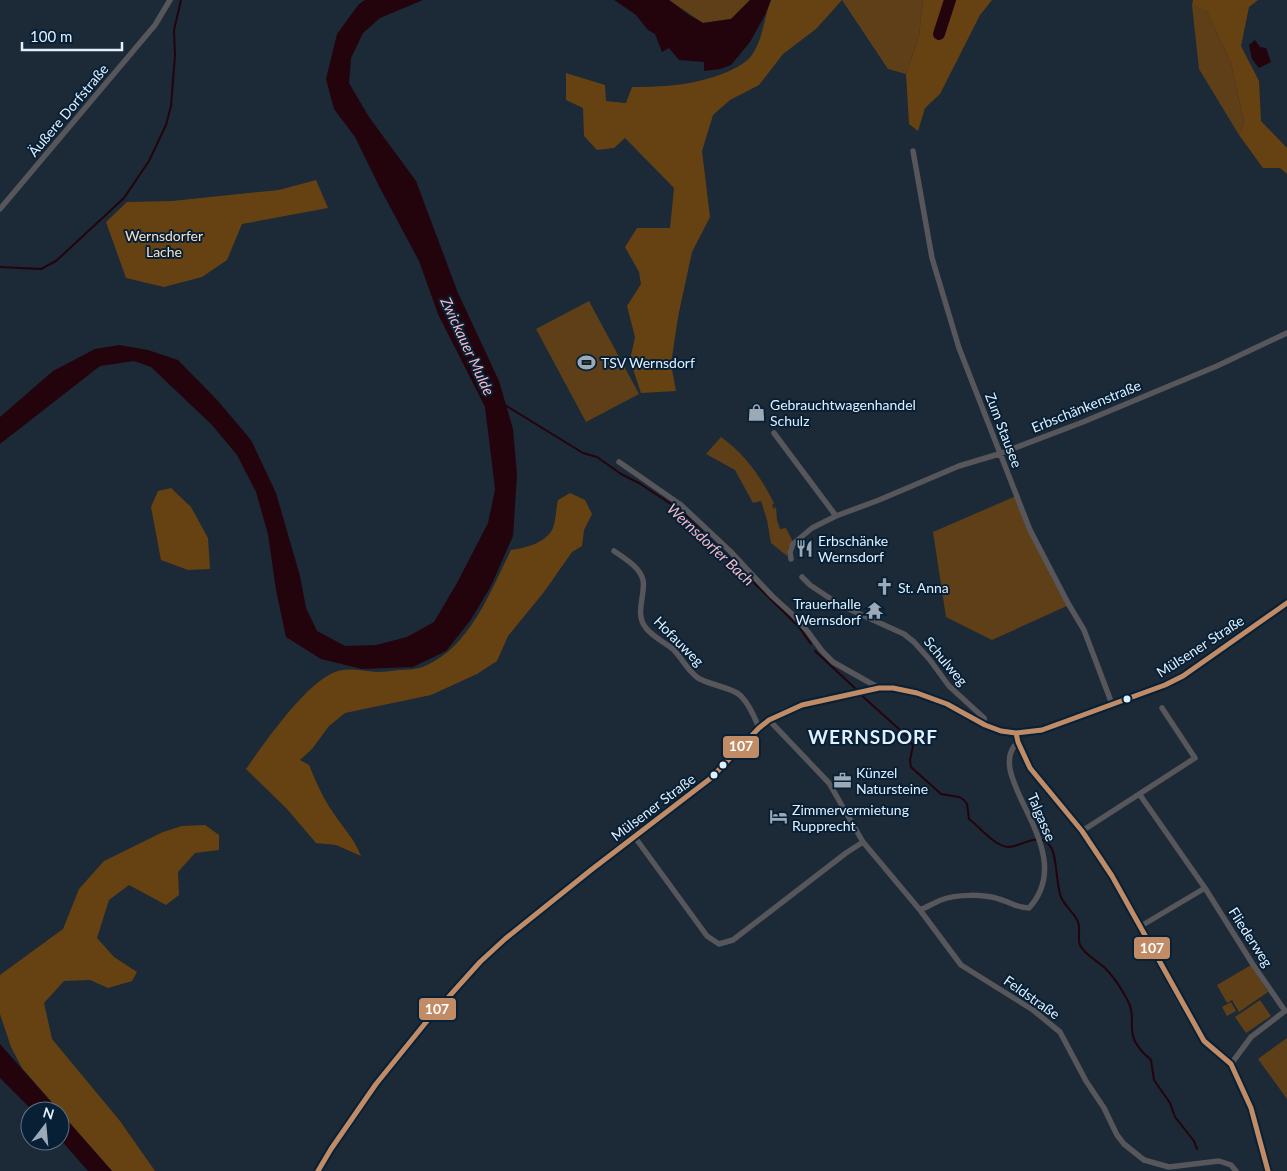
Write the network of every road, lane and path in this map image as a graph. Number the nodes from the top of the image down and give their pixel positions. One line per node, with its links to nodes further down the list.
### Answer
1 (170, 0): 3 (street, Äußere Dorfstraße)
2 (913, 151): 6 (street, Zum Stausee)
3 (0, 209)
4 (1287, 333): 6 (street, Erbschänkenstraße)
5 (774, 433): 8 (street)
6 (999, 454): 8 (street, Erbschänkenstraße); 14 (street, Zum Stausee)
7 (619, 462): 13 (street)
8 (836, 516): 10 (street, Erbschänkenstraße)
9 (614, 551): 18 (street, Hofauweg)
10 (791, 559)
11 (802, 577): 17 (street, Schulweg)
12 (1287, 604): 14 (street, Mülsener Straße)
13 (879, 688): 16 (street, Mülsener Straße); 17 (street, Mülsener Straße)
14 (1112, 704): 19 (street, Mülsener Straße)
15 (1162, 708): 21 (street)
16 (769, 720): 18 (street, Mülsener Straße); 24 (street, Feldstraße)
17 (985, 725): 19 (street, Mülsener Straße)
18 (759, 728): 23 (street, Mülsener Straße)
19 (1016, 733): 20 (street)
20 (1018, 742): 22 (street); 26 (street, Talgasse)
21 (1140, 795): 22 (street); 25 (street, Fliederweg)
22 (1082, 831): 27 (street)
23 (634, 836): 24 (street); 29 (street, Mülsener Straße)
24 (863, 842): 26 (street, Feldstraße)
25 (1205, 888): 27 (street); 28 (street, Fliederweg)
26 (920, 910): 30 (street, Feldstraße)
27 (1141, 926): 28 (street)
28 (1231, 1064): 31 (street)
29 (318, 1171)
30 (1236, 1171)
31 (1268, 1171)

